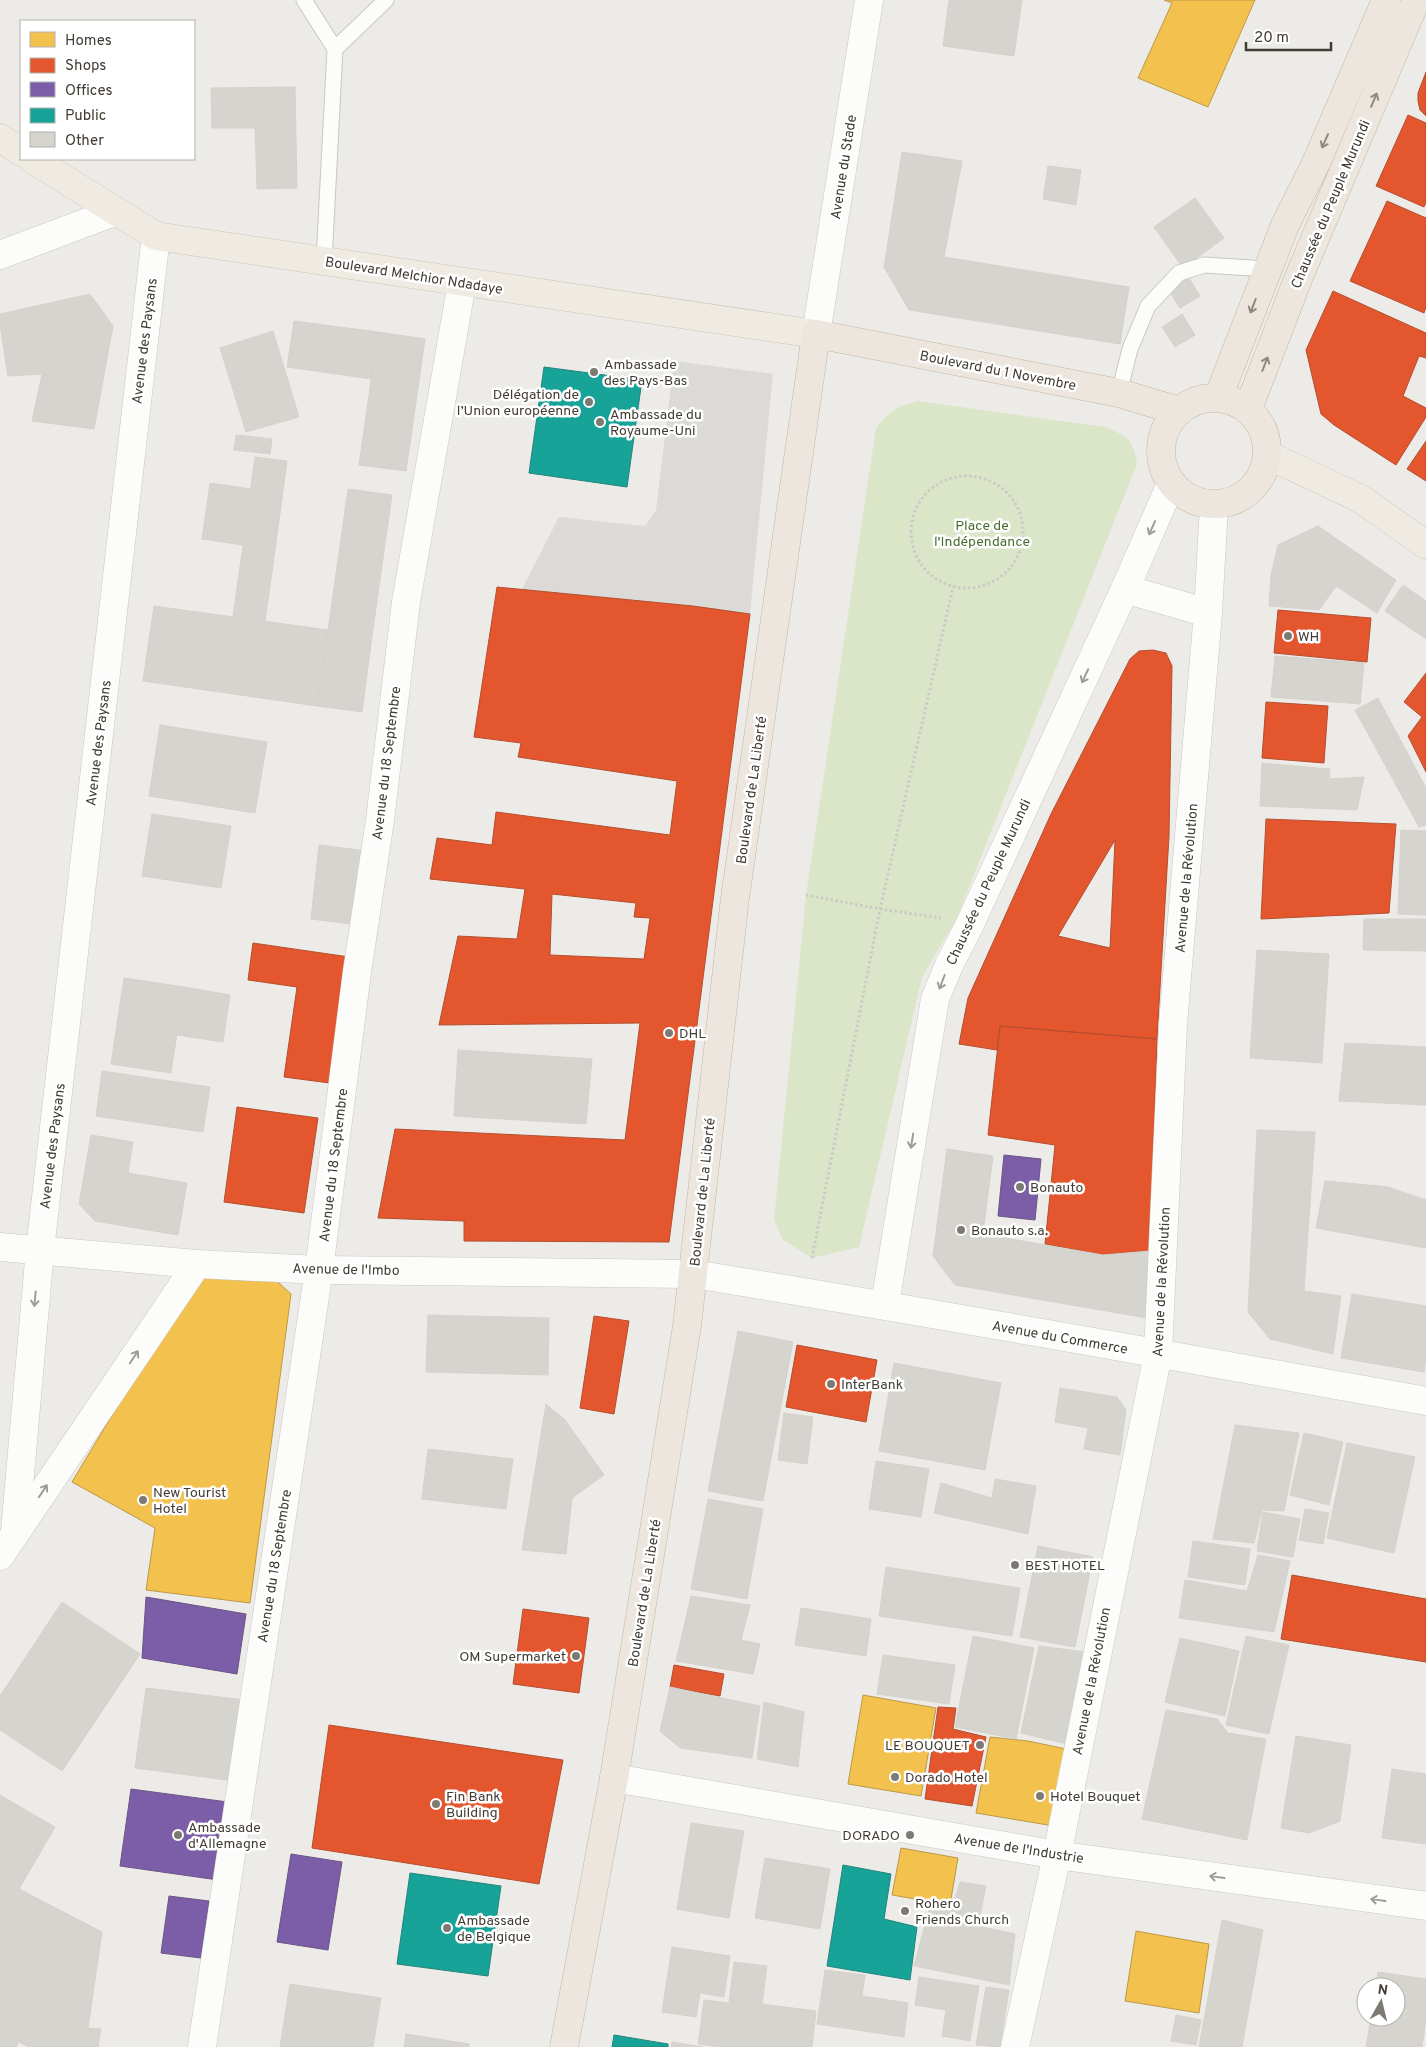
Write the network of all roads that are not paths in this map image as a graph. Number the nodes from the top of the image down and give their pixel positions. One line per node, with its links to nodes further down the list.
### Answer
1 (304, 0): 6 (lane)
2 (386, 0): 6 (lane)
3 (869, 0): 16 (street, Avenue du Stade)
4 (1386, 0): 14 (highway, Chaussée du Peuple Murundi, one-way to 14)
5 (1416, 0): 19 (highway, Chaussée du Peuple Murundi, one-way to 5)
6 (336, 49): 13 (lane)
7 (0, 138): 8 (main road)
8 (20, 151)
9 (34, 160): 10 (main road, Boulevard Melchior Ndadaye)
10 (114, 212): 11 (main road, Boulevard Melchior Ndadaye); 12 (street)
11 (156, 236): 13 (main road, Boulevard Melchior Ndadaye); 28 (street, Avenue des Paysans)
12 (0, 255)
13 (324, 261): 15 (main road, Boulevard Melchior Ndadaye)
14 (1267, 269): 17 (lane); 18 (highway, Chaussée du Peuple Murundi, one-way to 18)
15 (462, 283): 16 (main road, Boulevard Melchior Ndadaye); 30 (street, Avenue du 18 Septembre)
16 (816, 334): 17 (highway, Boulevard du 1 Novembre); 31 (highway, Boulevard de La Liberté)
17 (1119, 393): 20 (highway, Boulevard du 1 Novembre)
18 (1218, 398): 19 (highway); 20 (highway)
19 (1248, 409): 21 (highway)
20 (1179, 411): 22 (highway)
21 (1268, 455): 23 (highway); 24 (main road)
22 (1171, 484): 23 (highway); 25 (street, Chaussée du Peuple Murundi, one-way to 25)
23 (1214, 505): 26 (street, Avenue de la Révolution)
24 (1426, 545)
25 (1125, 589): 26 (street); 32 (street, Chaussée du Peuple Murundi, one-way to 32)
26 (1208, 613): 33 (street, Avenue de la Révolution)
27 (0, 1247): 28 (street, Avenue de l'Imbo)
28 (40, 1250): 29 (street, Avenue de l'Imbo); 35 (street, Avenue des Paysans, one-way to 35)
29 (197, 1264): 30 (street, Avenue de l'Imbo); 35 (street, one-way to 29)
30 (319, 1270): 31 (street, Avenue de l'Imbo); 40 (street, Avenue du 18 Septembre)
31 (693, 1274): 32 (street, Avenue du Commerce); 37 (highway, Boulevard de La Liberté)
32 (885, 1304): 33 (street, Avenue du Commerce)
33 (1158, 1354): 34 (street, Avenue du Commerce); 38 (street, Avenue de la Révolution)
34 (1426, 1401)
35 (15, 1531): 36 (street)
36 (0, 1556)
37 (614, 1778): 38 (street, Avenue de l'Industrie); 41 (highway, Boulevard de La Liberté)
38 (1057, 1855): 39 (street, Avenue de l'Industrie, one-way to 38); 42 (street, Avenue de la Révolution)
39 (1426, 1906)
40 (202, 2047)
41 (564, 2047)
42 (1015, 2047)

